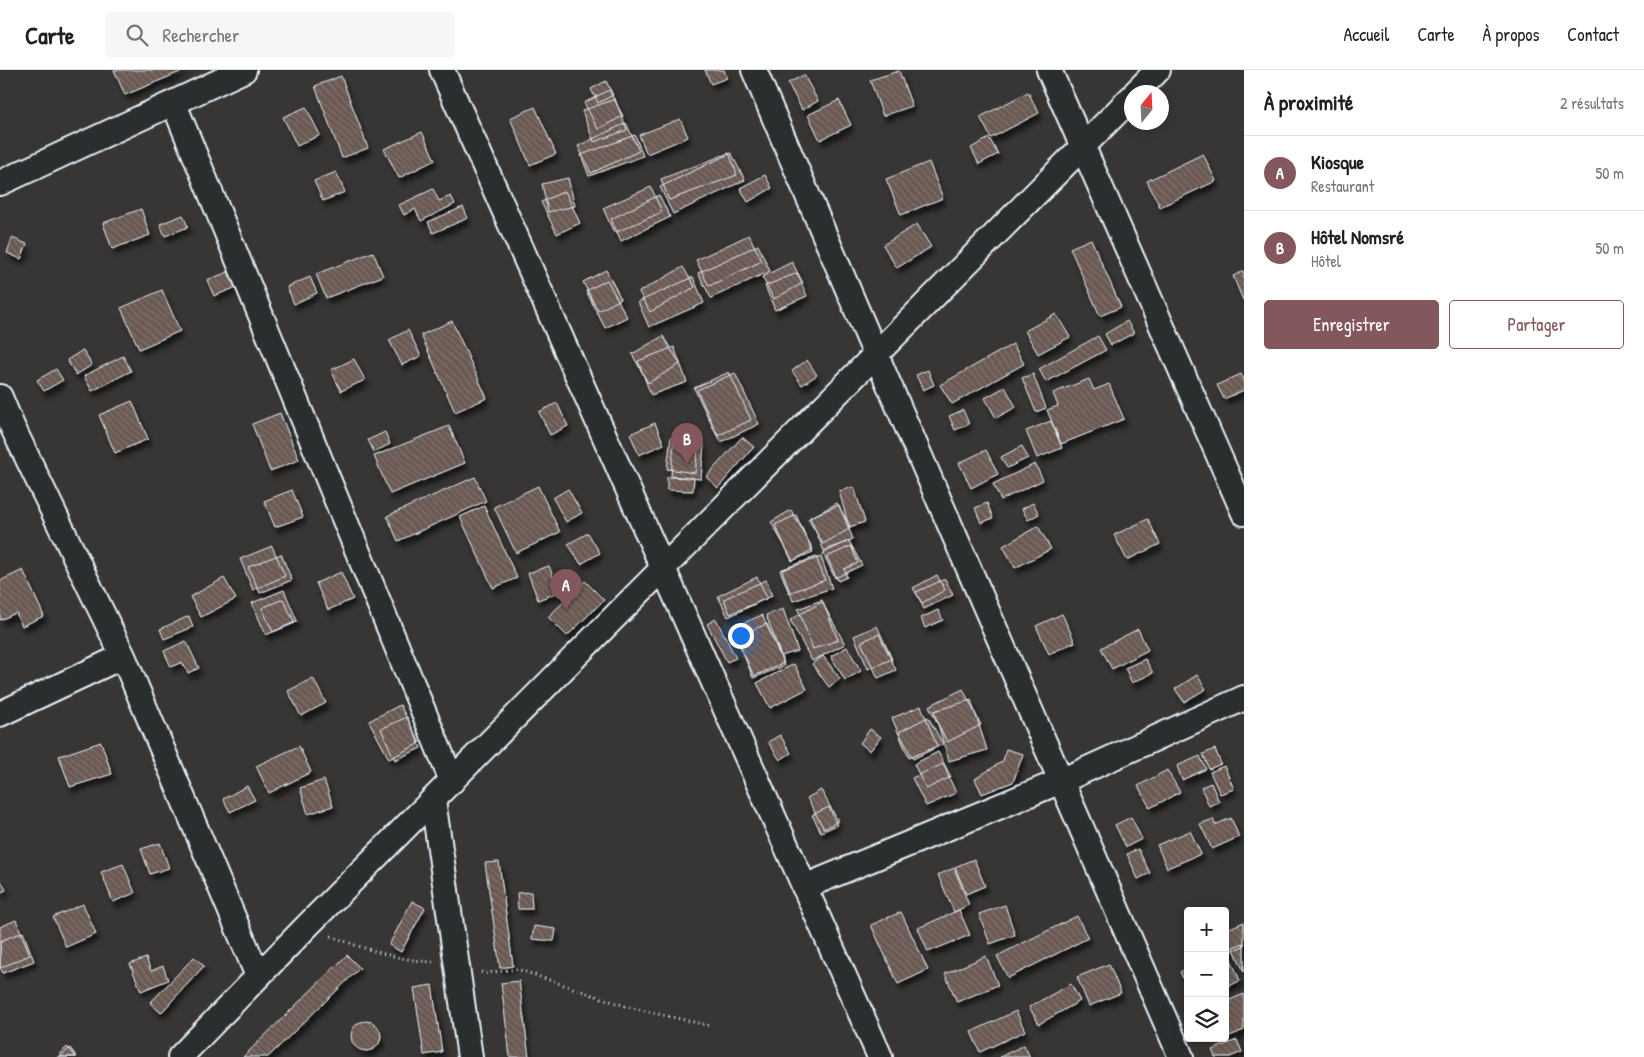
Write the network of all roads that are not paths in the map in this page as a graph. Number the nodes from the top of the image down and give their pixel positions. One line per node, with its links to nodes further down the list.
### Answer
1 (244, 70): 7 (street)
2 (442, 70): 15 (street)
3 (754, 70): 11 (street)
4 (1049, 70): 9 (street)
5 (1158, 70): 6 (street)
6 (1143, 85)
7 (174, 104): 10 (street); 19 (street)
8 (1124, 105): 9 (street)
9 (1083, 147): 11 (street); 14 (street)
10 (0, 183)
11 (876, 354): 15 (street); 20 (street)
12 (0, 397): 13 (street)
13 (6, 428): 16 (street)
14 (1244, 513)
15 (663, 569): 19 (street); 22 (street)
16 (123, 656): 18 (street); 23 (street)
17 (1244, 698): 20 (street)
18 (0, 714)
19 (452, 781): 21 (street)
20 (1061, 781): 22 (street); 27 (street)
21 (433, 800): 23 (street); 25 (street)
22 (804, 887): 26 (street)
23 (258, 976): 24 (street)
24 (180, 1057)
25 (470, 1057)
26 (880, 1057)
27 (1181, 1057)

